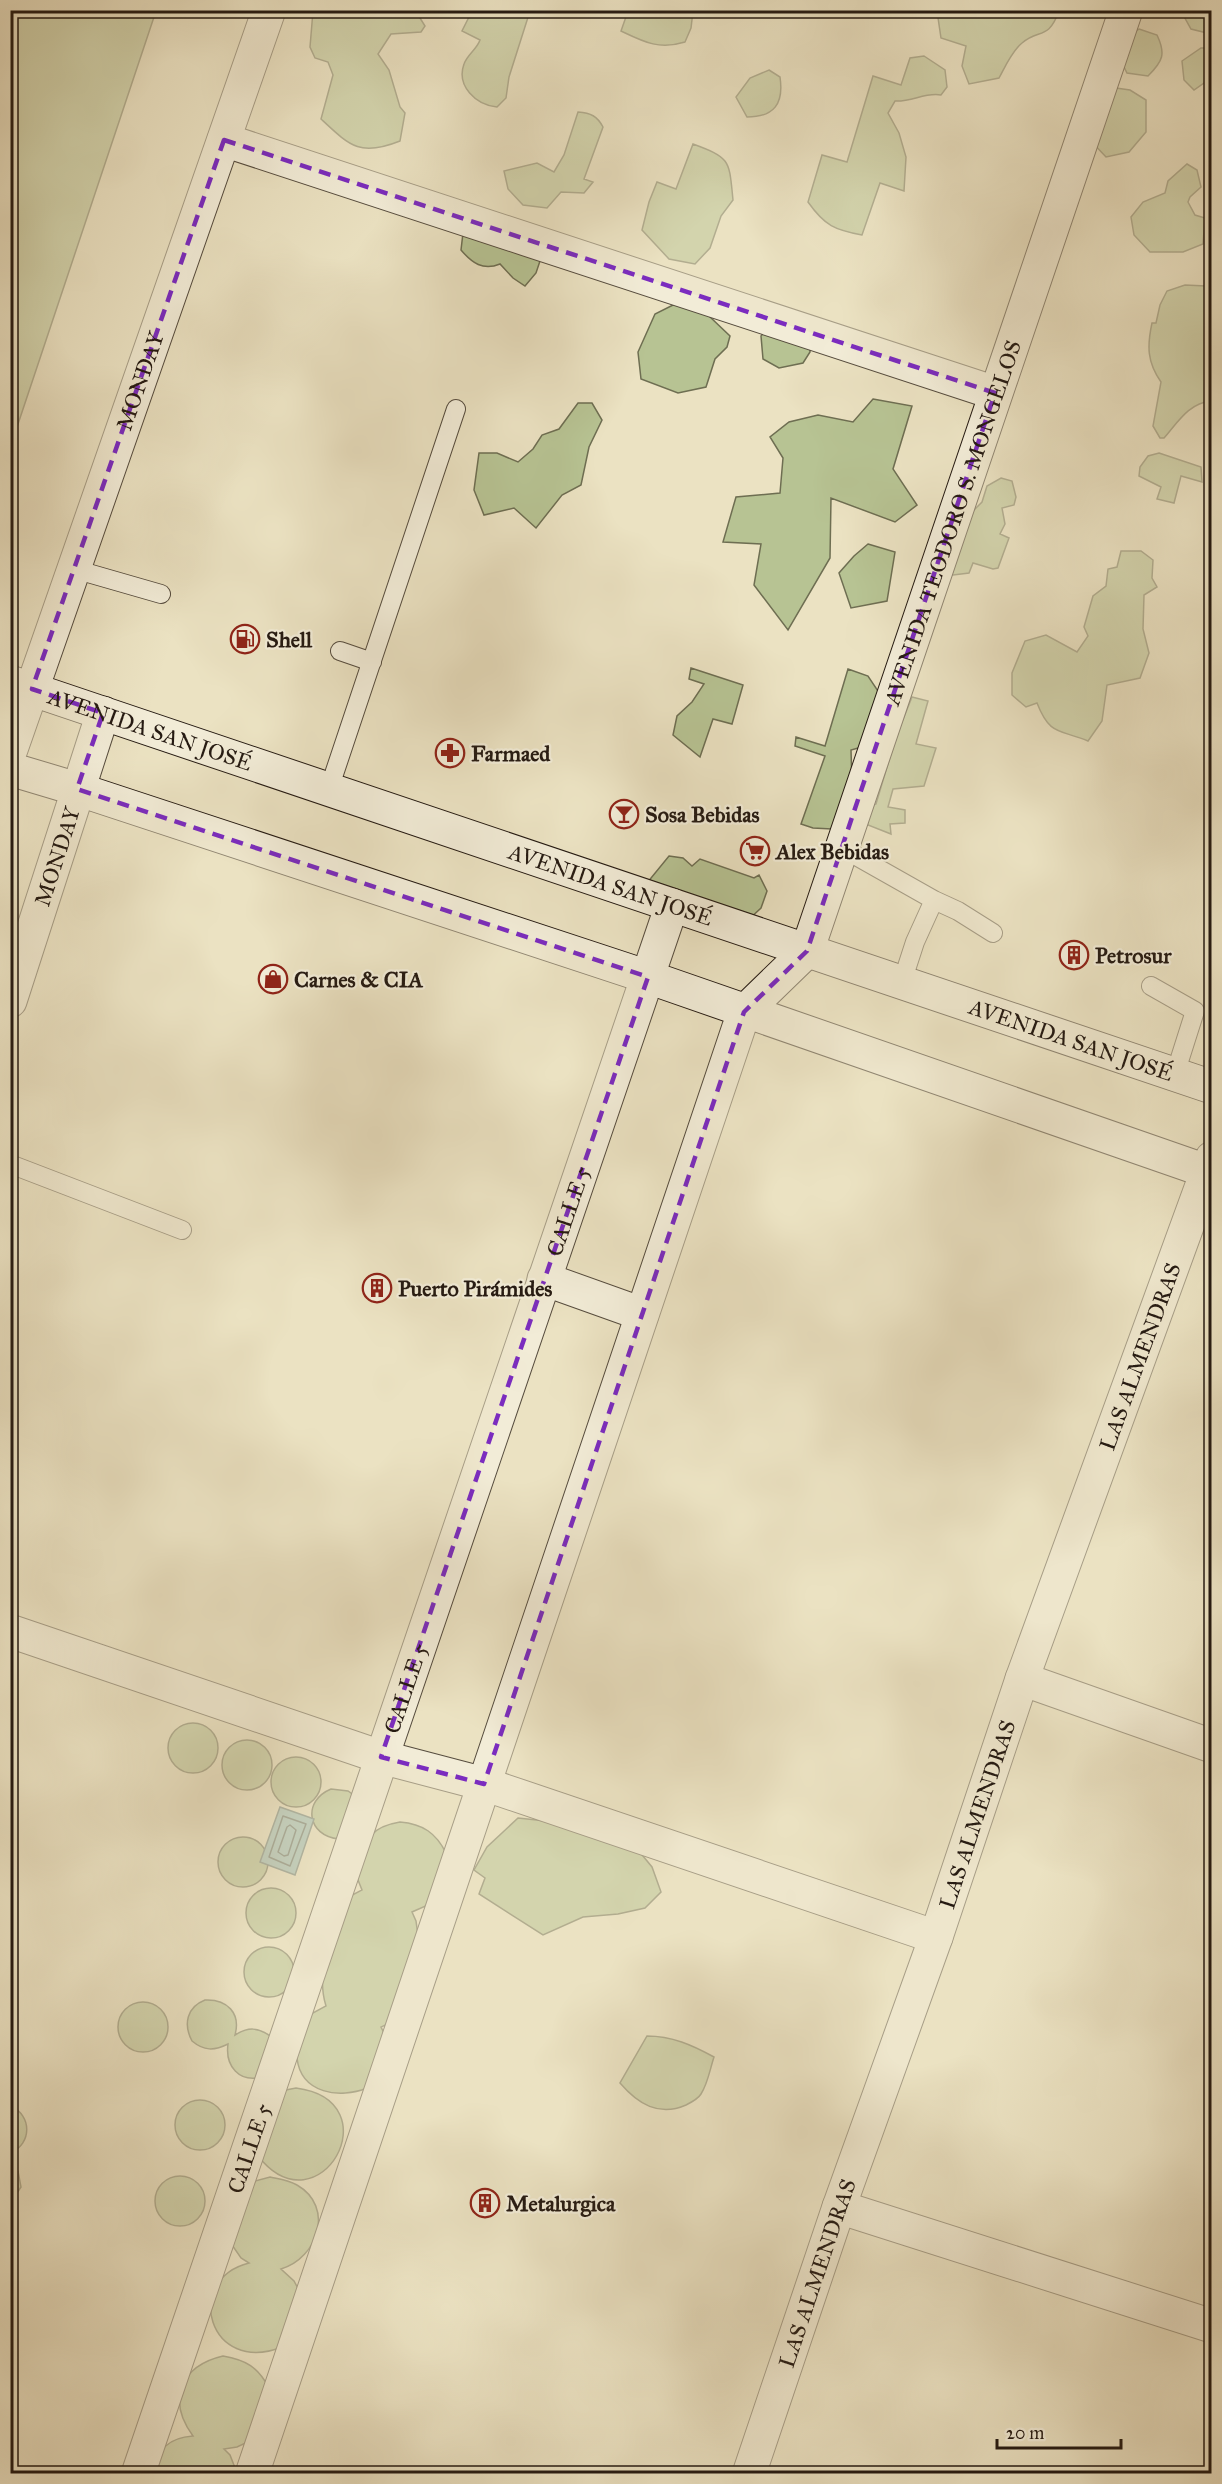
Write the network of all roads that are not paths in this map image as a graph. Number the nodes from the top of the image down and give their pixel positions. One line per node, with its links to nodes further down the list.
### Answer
1 (269, 10): 3 (street, MONDAY)
2 (1126, 10): 4 (street, AVENIDA TEODORO S. MONGELOS)
3 (224, 140): 4 (street); 6 (street, MONDAY)
4 (995, 393): 16 (street, AVENIDA TEODORO S. MONGELOS)
5 (456, 409): 9 (lane)
6 (74, 569): 7 (lane); 10 (street, MONDAY)
7 (161, 594)
8 (340, 651): 9 (lane)
9 (372, 662): 15 (lane)
10 (21, 686): 11 (street, AVENIDA SAN JOSÉ); 12 (street, MONDAY)
11 (103, 713): 14 (street, MONDAY); 15 (street, AVENIDA SAN JOSÉ)
12 (10, 752)
13 (10, 769): 14 (street)
14 (77, 789): 21 (street); 24 (street, MONDAY)
15 (329, 789): 18 (street, AVENIDA SAN JOSÉ)
16 (842, 848): 17 (lane); 20 (street, AVENIDA TEODORO S. MONGELOS)
17 (934, 900): 19 (lane); 22 (lane)
18 (672, 905): 20 (street, AVENIDA SAN JOSÉ); 21 (street, CALLE 5)
19 (993, 933)
20 (807, 951): 22 (street, AVENIDA SAN JOSÉ); 25 (street, AVENIDA TEODORO S. MONGELOS)
21 (648, 977): 25 (street); 32 (street, CALLE 5)
22 (902, 982): 27 (street, AVENIDA SAN JOSÉ)
23 (1152, 986): 26 (lane)
24 (10, 1000)
25 (744, 1012): 30 (street); 33 (street)
26 (1203, 1014): 27 (lane)
27 (1175, 1074): 28 (street, AVENIDA SAN JOSÉ)
28 (1212, 1087)
29 (10, 1164): 31 (lane)
30 (1210, 1168): 35 (street, LAS ALMENDRAS)
31 (182, 1230)
32 (544, 1279): 33 (street); 37 (street, CALLE 5)
33 (642, 1314): 38 (street)
34 (10, 1631): 37 (street)
35 (1022, 1679): 36 (street); 39 (street, LAS ALMENDRAS)
36 (1212, 1746)
37 (381, 1757): 38 (street); 42 (street, CALLE 5)
38 (484, 1784): 39 (street); 43 (street)
39 (936, 1937): 40 (street, LAS ALMENDRAS)
40 (839, 2206): 41 (street); 44 (street, LAS ALMENDRAS)
41 (1212, 2326)
42 (138, 2474)
43 (252, 2474)
44 (749, 2474)

